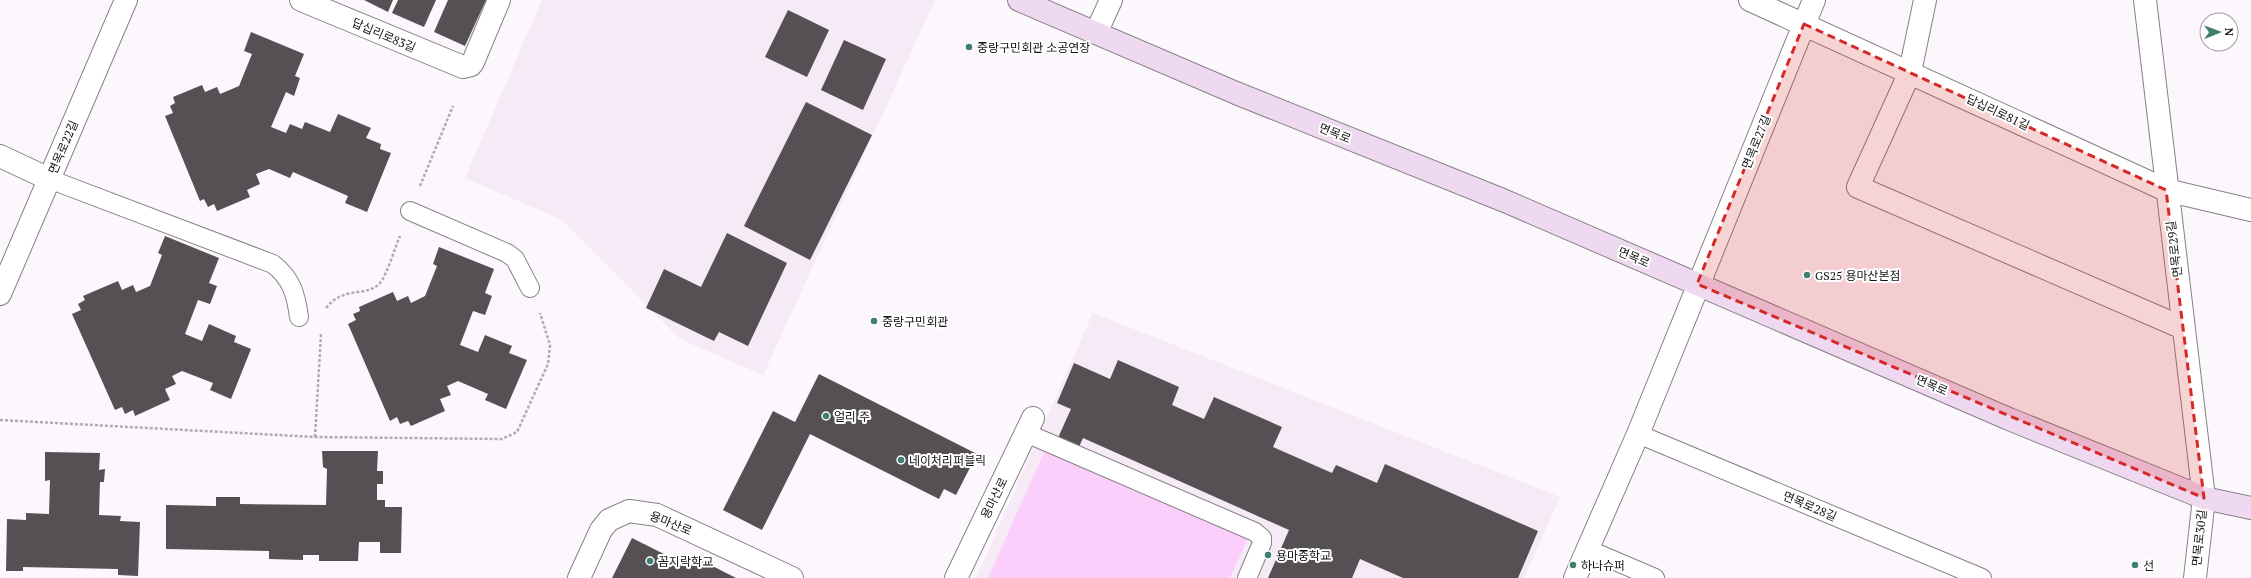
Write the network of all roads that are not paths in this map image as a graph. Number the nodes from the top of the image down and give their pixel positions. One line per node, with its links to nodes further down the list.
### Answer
1 (126, 0): 14 (street, 면목로22길)
2 (301, 0): 3 (street, 답십리로83길)
3 (499, 0)
4 (1019, 0): 11 (street, 면목로)
5 (1111, 0): 11 (street)
6 (1750, 0): 10 (street, 답십리로81길)
7 (1814, 0): 10 (street, 면목로27길)
8 (1925, 0): 12 (street)
9 (2145, 0): 15 (street, 면목로29길)
10 (1804, 24): 12 (street, 답십리로81길); 18 (street, 면목로27길)
11 (1096, 33): 18 (street, 면목로)
12 (1910, 72): 15 (street, 답십리로81길); 22 (street)
13 (0, 156): 14 (street)
14 (50, 179): 20 (street, 면목로22길); 21 (lane)
15 (2166, 190): 16 (street, 답십리로81길); 22 (street, 면목로29길)
16 (2251, 210)
17 (410, 211): 19 (lane)
18 (1697, 284): 24 (street); 25 (street, 면목로)
19 (530, 288)
20 (0, 294)
21 (299, 317)
22 (2183, 328): 25 (street, 면목로29길)
23 (1029, 426): 30 (street, 용마산로); 31 (lane)
24 (1638, 434): 27 (street); 34 (lane, 면목로28길)
25 (2204, 498): 26 (street, 면목로); 35 (street, 면목로30길)
26 (2251, 508)
27 (1587, 549): 32 (street); 33 (lane)
28 (579, 578): 29 (street, 용마산로)
29 (792, 578)
30 (956, 578)
31 (1247, 578)
32 (1575, 578)
33 (1655, 578)
34 (1982, 578)
35 (2195, 578)

